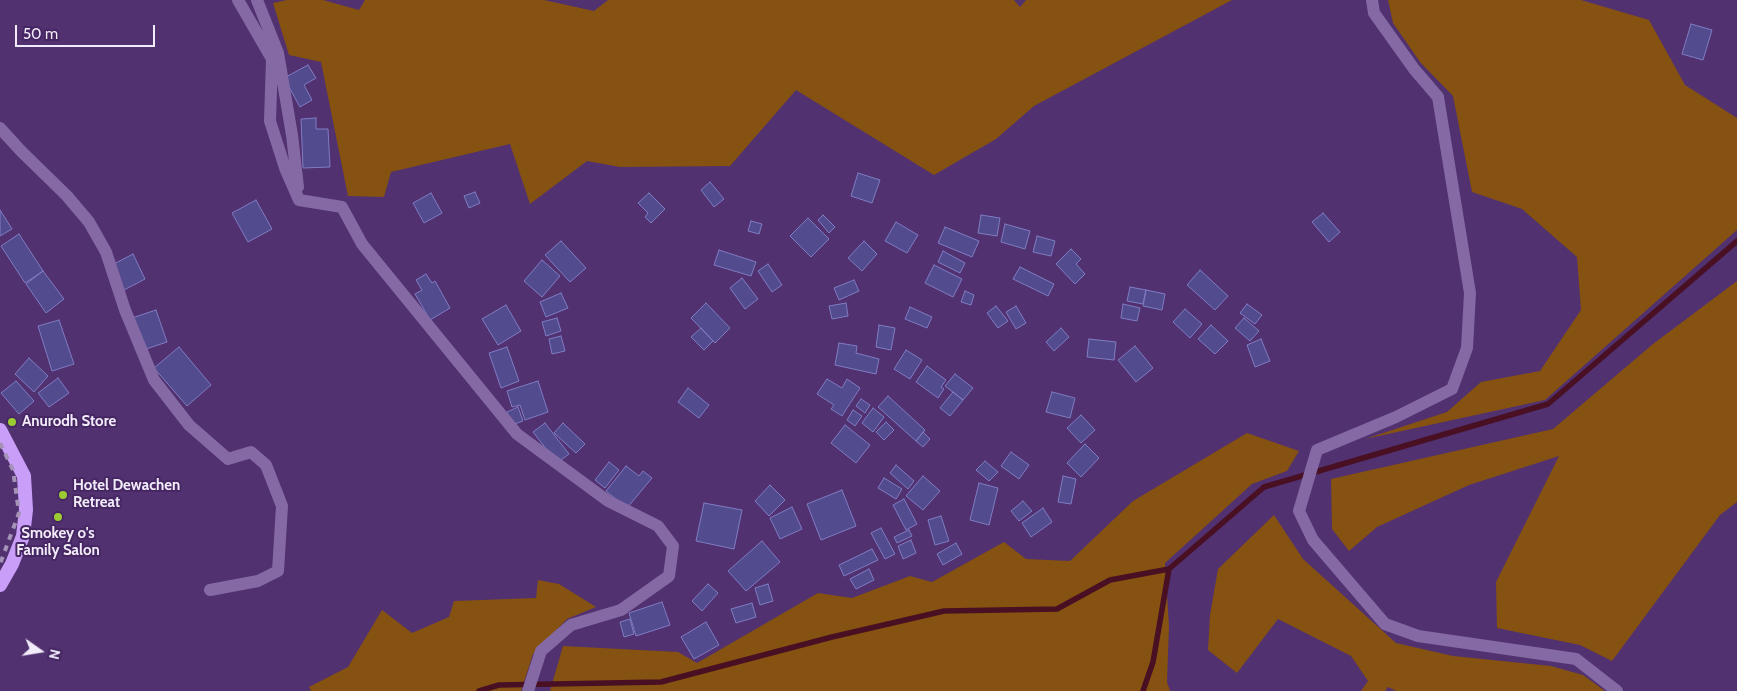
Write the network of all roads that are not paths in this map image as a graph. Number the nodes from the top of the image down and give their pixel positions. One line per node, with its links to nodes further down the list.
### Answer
1 (238, 0): 5 (street)
2 (257, 0): 5 (street)
3 (1372, 0): 10 (street)
4 (0, 128): 8 (street)
5 (300, 200): 9 (street)
6 (0, 430): 7 (highway)
7 (0, 584)
8 (210, 590)
9 (528, 691)
10 (1617, 691)

